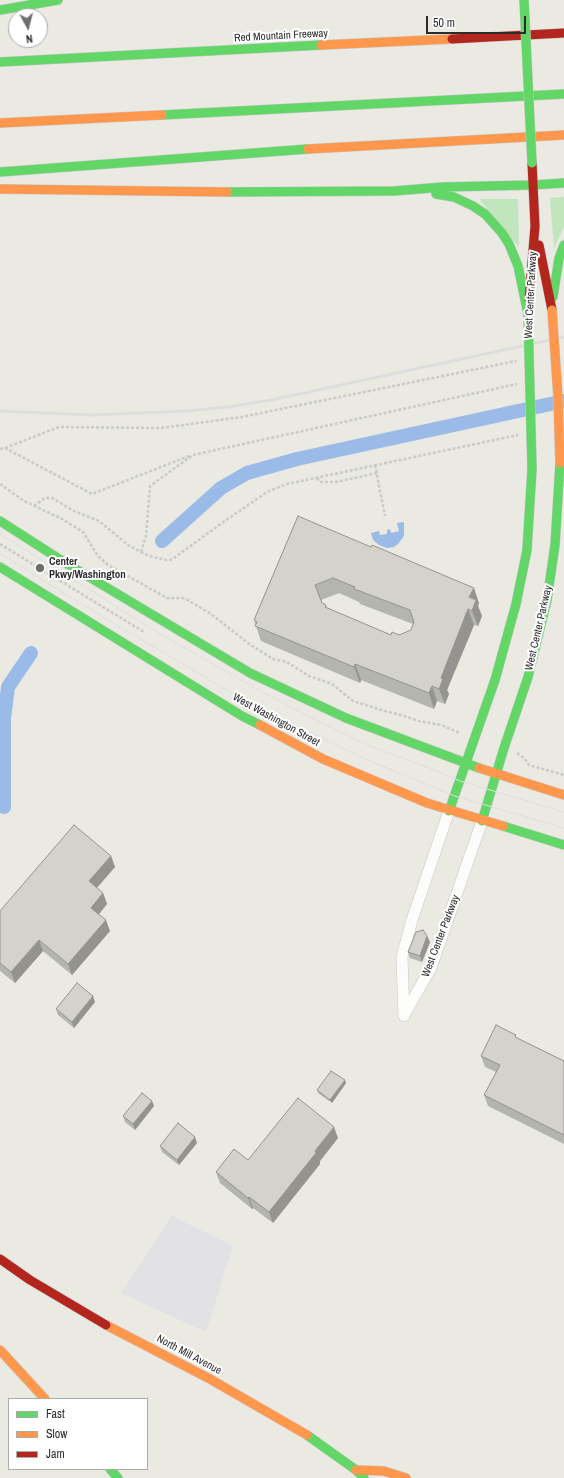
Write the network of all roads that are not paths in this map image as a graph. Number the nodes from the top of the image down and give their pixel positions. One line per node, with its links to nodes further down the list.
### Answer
1 (58, 0): 3 (main road)
2 (524, 0): 11 (main road, West Center Parkway, bridge)
3 (0, 10)
4 (564, 33): 5 (main road, Red Mountain Freeway)
5 (0, 62)
6 (564, 94): 7 (main road)
7 (0, 123)
8 (564, 135): 9 (main road)
9 (0, 172)
10 (564, 183): 11 (main road)
11 (533, 185): 13 (main road); 14 (main road, West Center Parkway)
12 (0, 189): 13 (main road)
13 (394, 191): 17 (main road)
14 (535, 226): 16 (main road, West Center Parkway); 17 (main road, West Center Parkway)
15 (564, 245): 16 (main road)
16 (552, 310): 21 (main road, West Center Parkway, bridge)
17 (528, 314): 20 (main road, West Center Parkway, bridge)
18 (0, 521): 20 (main road)
19 (0, 567): 23 (main road, West Washington Street)
20 (466, 764): 21 (main road); 23 (main road, West Center Parkway)
21 (496, 774): 22 (main road); 24 (main road, West Center Parkway)
22 (564, 795)
23 (449, 811): 24 (main road, West Washington Street); 24 (street, West Center Parkway)
24 (482, 821): 25 (main road, West Washington Street)
25 (564, 845)
26 (0, 1259): 31 (main road, North Mill Avenue)
27 (0, 1350): 28 (main road)
28 (44, 1398)
29 (111, 1470): 32 (main road)
30 (115, 1470): 33 (main road)
31 (356, 1470): 34 (main road, North Mill Avenue); 35 (main road)
32 (118, 1478)
33 (127, 1478)
34 (364, 1478)
35 (406, 1478)

